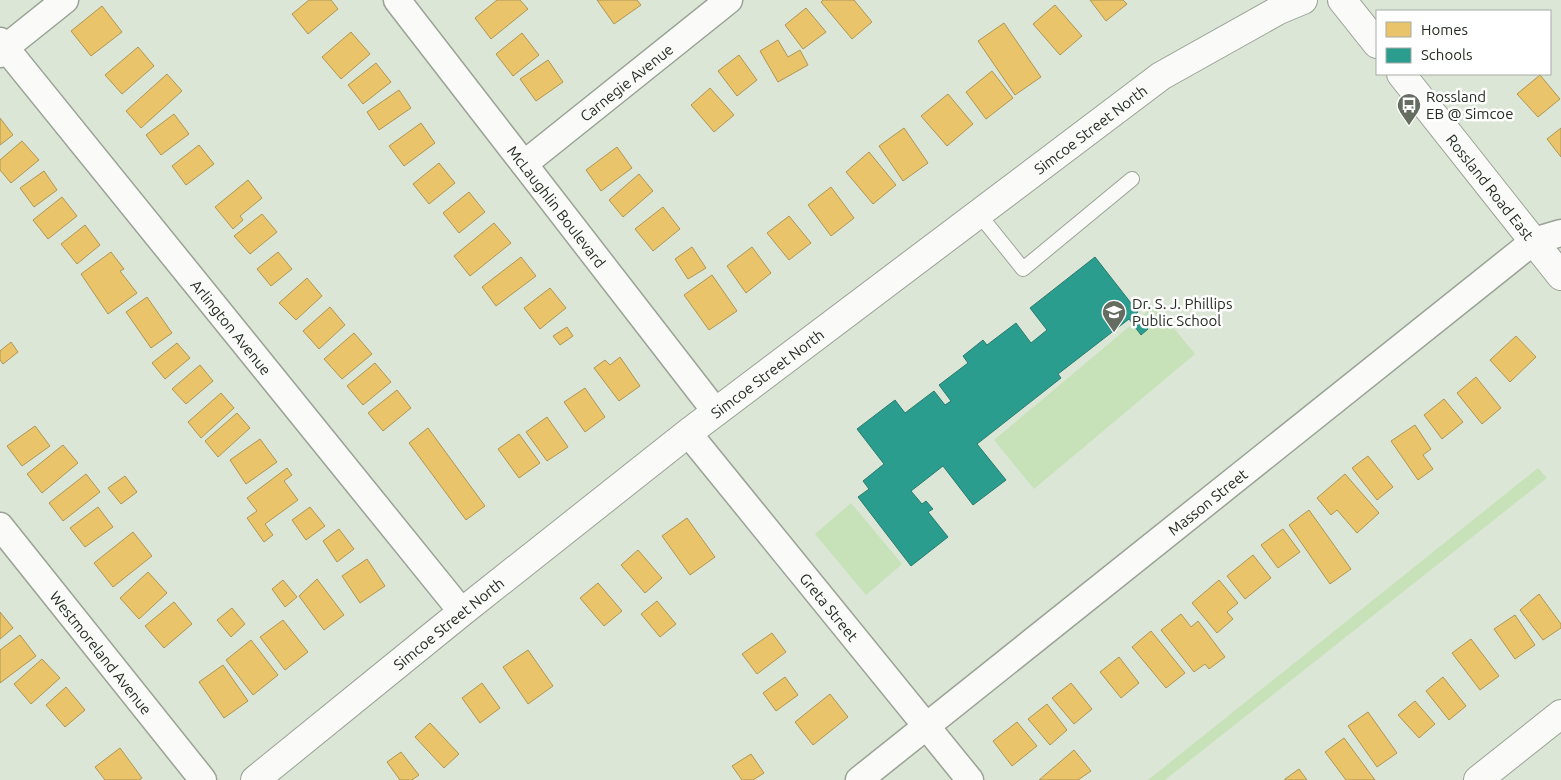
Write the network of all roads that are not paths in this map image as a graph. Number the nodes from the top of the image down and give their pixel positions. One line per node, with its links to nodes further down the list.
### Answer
1 (65, 0): 7 (street)
2 (397, 0): 9 (street, McLaughlin Boulevard)
3 (729, 0): 9 (street, Carnegie Avenue)
4 (1303, 0): 11 (main road, Simcoe Street North)
5 (1342, 0): 6 (main road)
6 (1376, 43)
7 (2, 48): 18 (street, Arlington Avenue)
8 (1402, 75): 13 (main road, Rossland Road East)
9 (524, 164): 15 (street, McLaughlin Boulevard)
10 (1132, 179): 11 (lane)
11 (978, 213): 15 (main road, Simcoe Street North)
12 (1561, 233): 13 (street, Masson Street)
13 (1534, 240): 14 (main road, Rossland Road East); 20 (street, Masson Street)
14 (1561, 276)
15 (716, 412): 16 (main road, Simcoe Street North)
16 (688, 433): 18 (main road, Simcoe Street North); 20 (street, Greta Street)
17 (0, 526): 21 (street, Westmoreland Avenue)
18 (462, 612): 22 (main road, Simcoe Street North)
19 (1561, 714): 25 (main road)
20 (927, 726): 23 (street, Masson Street); 24 (street, Greta Street)
21 (204, 780)
22 (256, 780)
23 (859, 780)
24 (970, 780)
25 (1478, 780)

